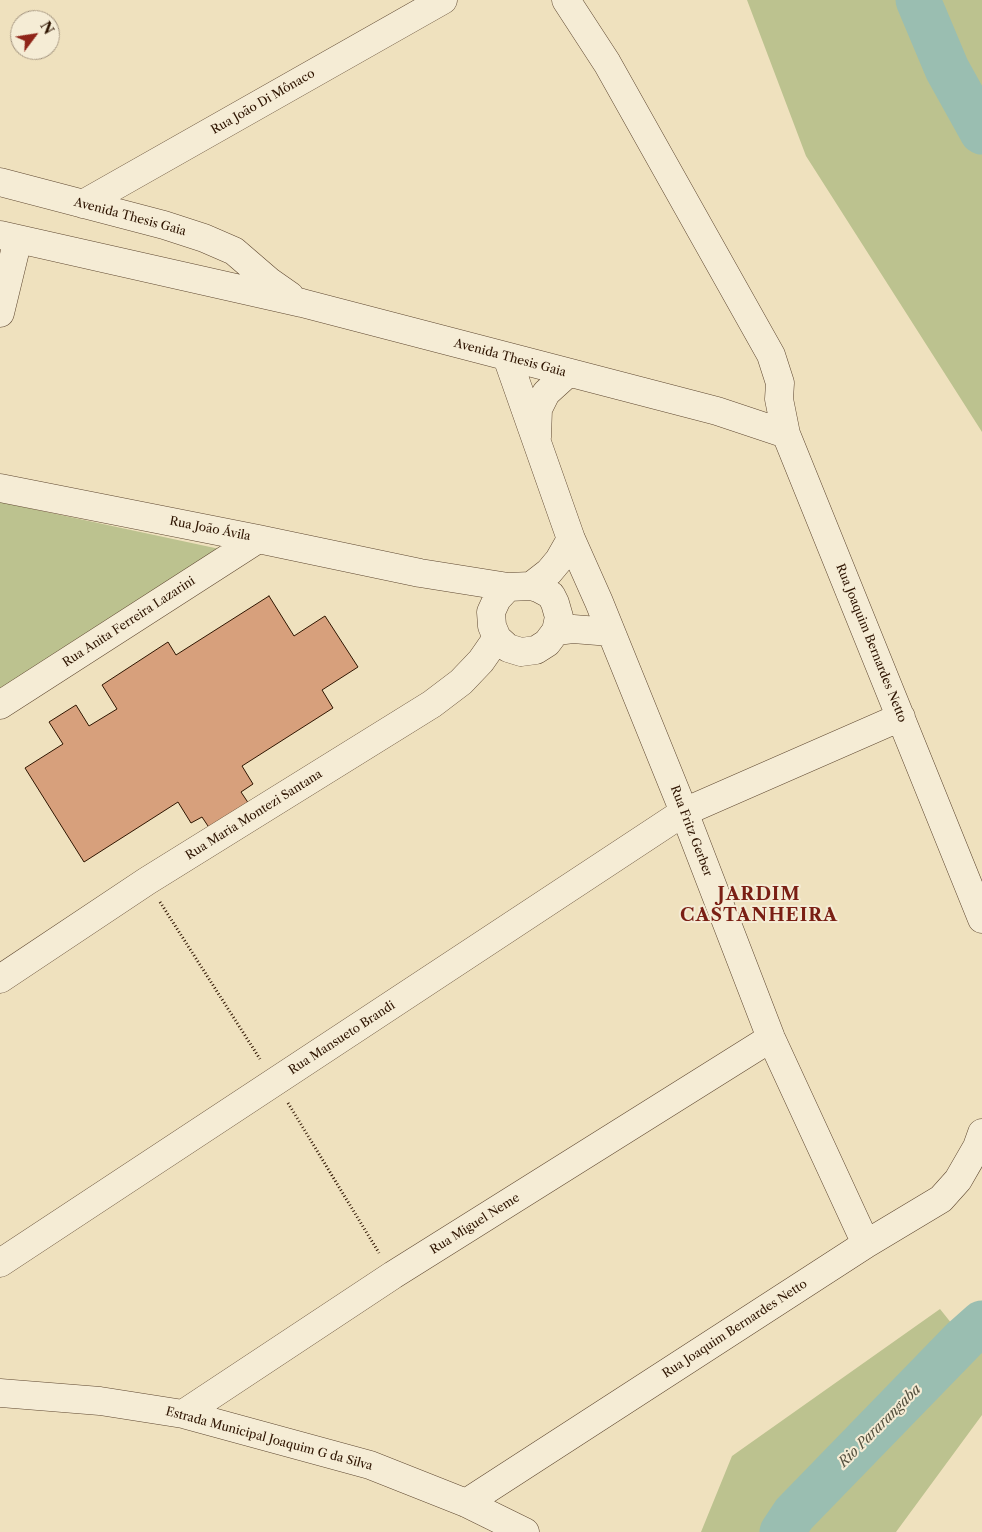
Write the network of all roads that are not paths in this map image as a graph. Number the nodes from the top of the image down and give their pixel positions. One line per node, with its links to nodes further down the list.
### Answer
1 (442, 0): 4 (street, Rua João Di Mônaco)
2 (566, 0): 10 (street, Rua Joaquim Bernardes Netto)
3 (0, 182): 4 (street, Avenida Thesis Gaia)
4 (84, 204): 6 (street, Avenida Thesis Gaia)
5 (9, 237): 6 (street, Avenida Thesis Gaia); 7 (street)
6 (302, 303): 8 (street, Avenida Thesis Gaia)
7 (0, 313)
8 (508, 357): 9 (street, Avenida Thesis Gaia); 11 (street, Rua Fritz Gerber)
9 (568, 373): 10 (street, Avenida Thesis Gaia); 11 (street, Rua Fritz Gerber)
10 (786, 434): 23 (street, Rua Joaquim Bernardes Netto)
11 (537, 441): 14 (street, Rua Fritz Gerber)
12 (0, 488): 13 (street, Rua João Ávila)
13 (258, 539): 15 (street, Rua João Ávila); 22 (street, Rua Anita Ferreira Lazarini)
14 (571, 539): 16 (street); 17 (street, Rua Fritz Gerber)
15 (420, 573): 16 (street, Rua João Ávila); 18 (street, Rua João Ávila)
16 (530, 589): 17 (street, Rua João Ávila); 18 (street); 19 (street)
17 (599, 602): 20 (street, Rua Fritz Gerber)
18 (491, 612): 21 (street)
19 (556, 631): 20 (street); 21 (street)
20 (611, 632): 24 (street, Rua Fritz Gerber)
21 (497, 638): 26 (street, Rua Maria Montezi Santana)
22 (0, 706)
23 (901, 717): 24 (street, Rua Mansueto Brandi); 25 (street, Rua Joaquim Bernardes Netto)
24 (684, 812): 27 (street, Rua Fritz Gerber); 30 (street, Rua Mansueto Brandi)
25 (982, 919)
26 (0, 979)
27 (771, 1038): 29 (street, Rua Fritz Gerber); 32 (street, Rua Miguel Neme)
28 (982, 1133): 29 (street, Rua Joaquim Bernardes Netto)
29 (866, 1244): 33 (street, Rua Joaquim Bernardes Netto)
30 (0, 1263)
31 (0, 1393): 32 (street, Estrada Municipal Joaquim G da Silva)
32 (183, 1414): 33 (street, Estrada Municipal Joaquim G da Silva)
33 (466, 1503): 34 (street, Estrada Municipal Joaquim G da Silva)
34 (525, 1532)

